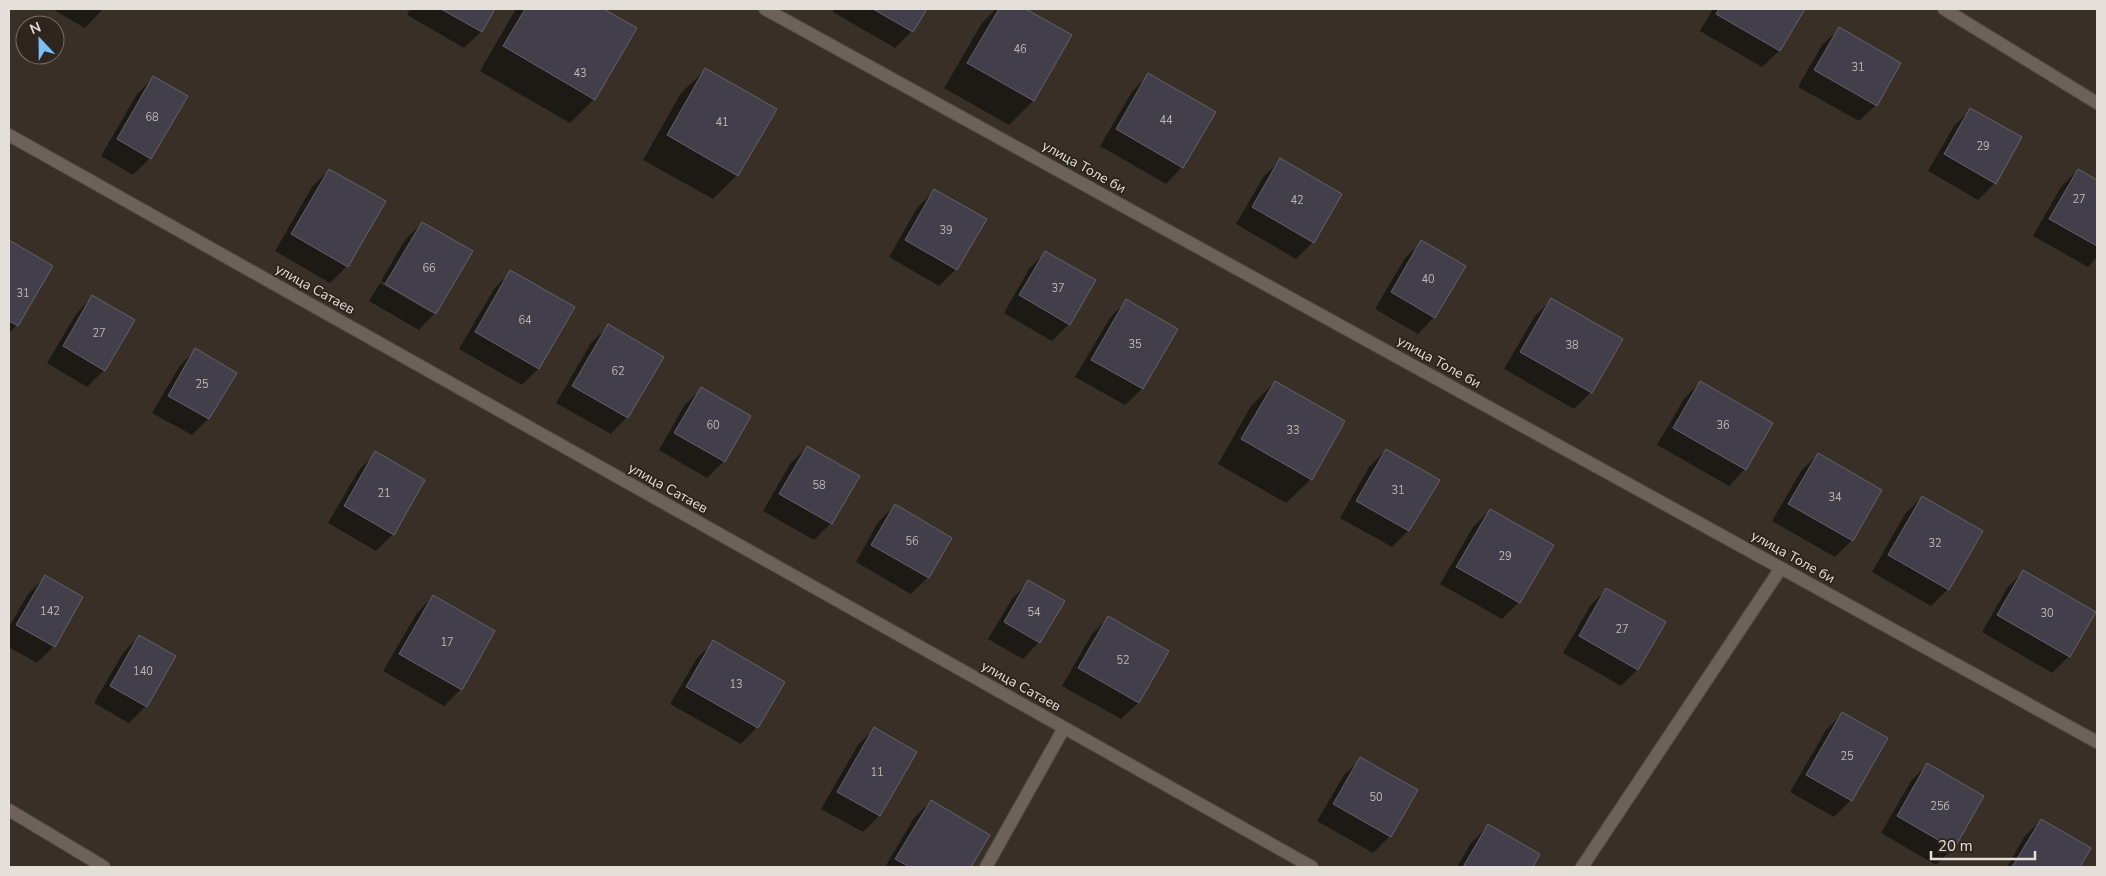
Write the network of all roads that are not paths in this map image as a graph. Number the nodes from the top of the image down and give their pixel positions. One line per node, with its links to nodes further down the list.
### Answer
1 (765, 9): 5 (street, улица Толе би)
2 (1944, 9): 3 (street)
3 (2097, 103)
4 (9, 135): 6 (street, улица Сатаев)
5 (1781, 568): 7 (street, улица Толе би); 12 (street)
6 (1064, 728): 10 (street); 11 (street, улица Сатаев)
7 (2097, 742)
8 (9, 810): 9 (street)
9 (104, 867)
10 (986, 867)
11 (1312, 867)
12 (1582, 867)

